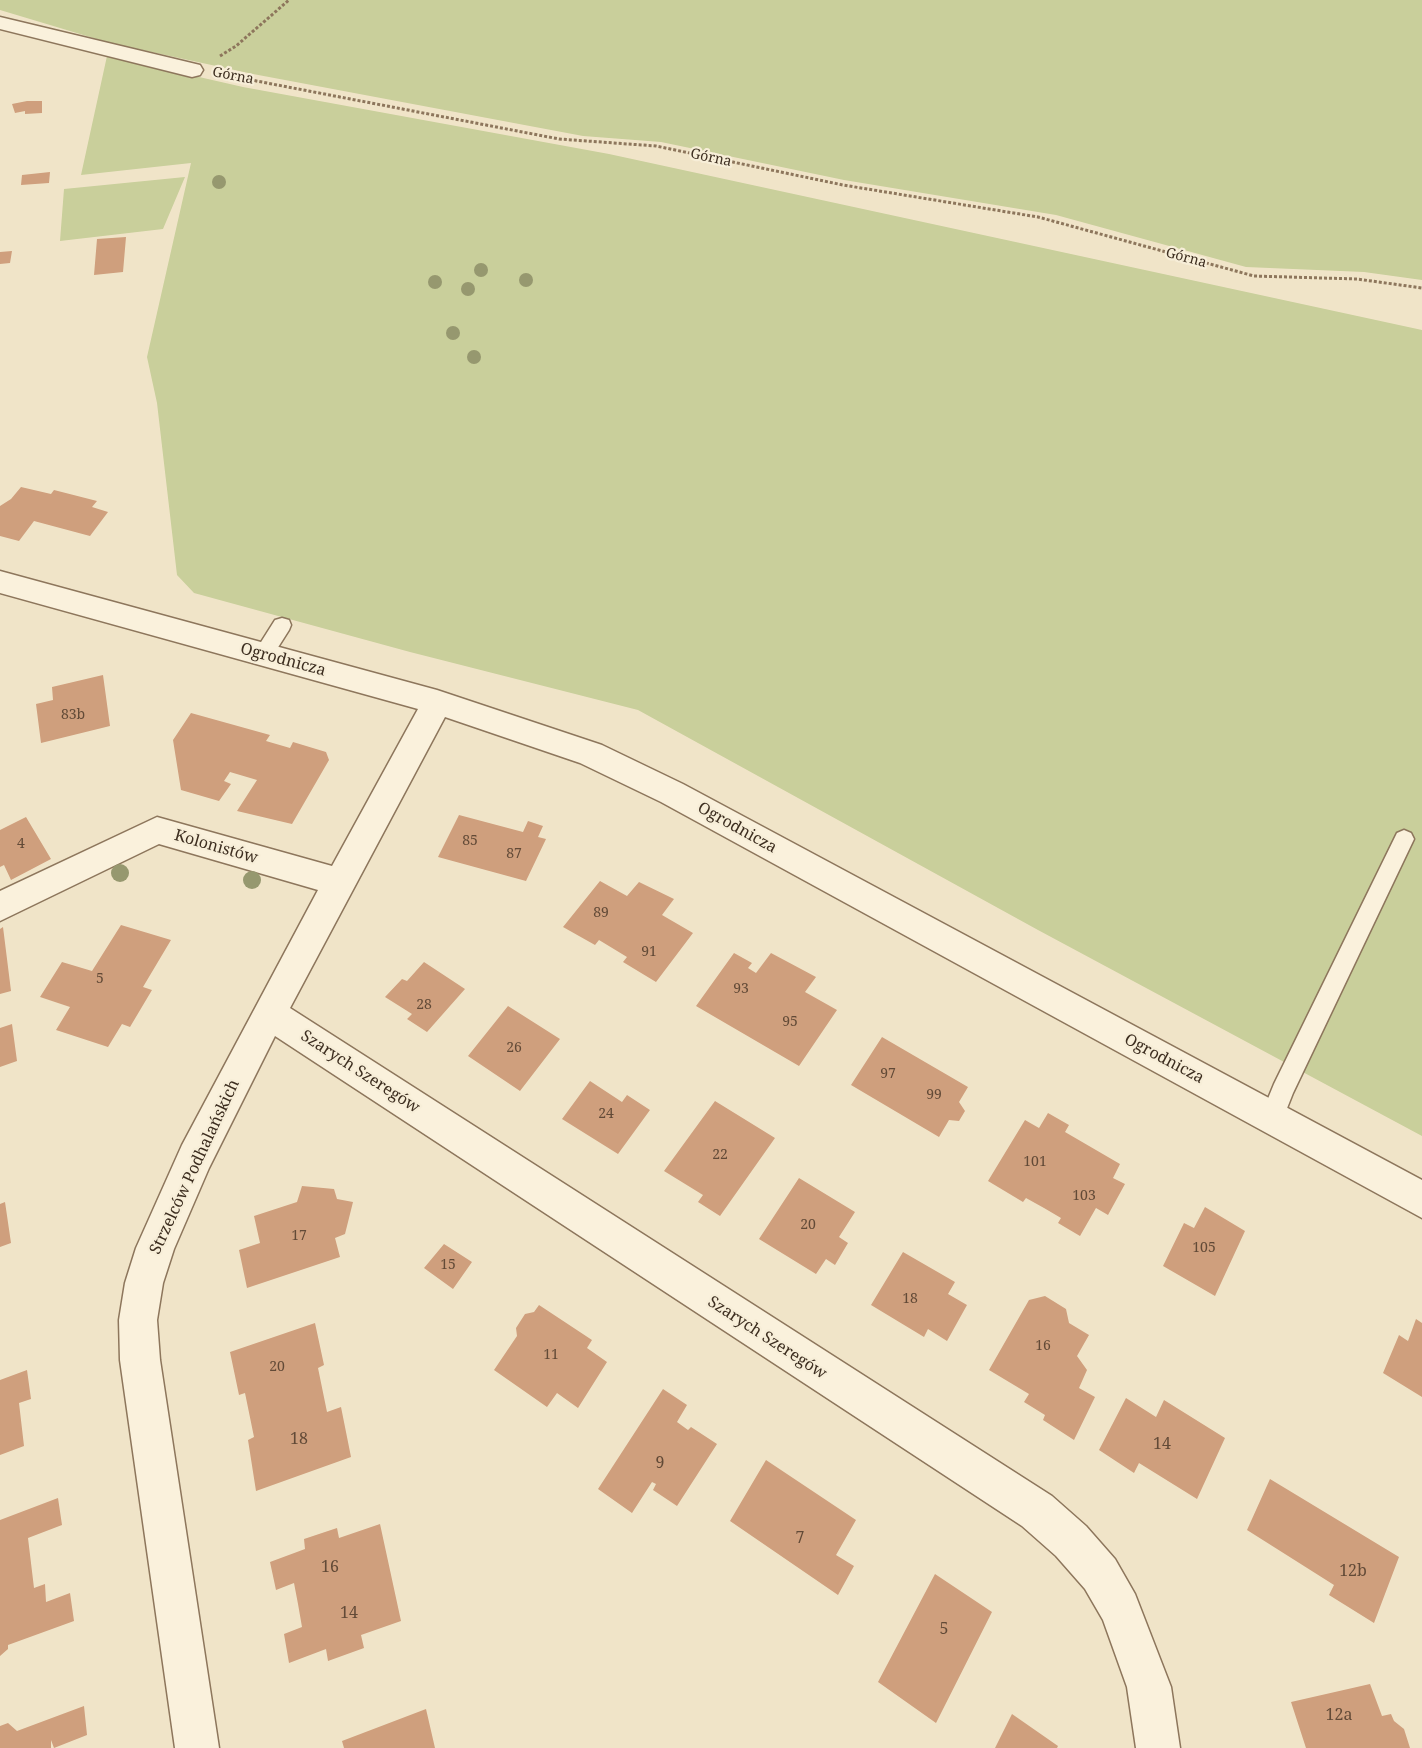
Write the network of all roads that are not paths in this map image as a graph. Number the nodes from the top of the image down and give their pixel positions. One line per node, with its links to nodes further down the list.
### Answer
1 (0, 23): 2 (street, Górna)
2 (192, 69)
3 (0, 582): 5 (street, Ogrodnicza)
4 (282, 625): 5 (lane)
5 (263, 655): 6 (street, Ogrodnicza)
6 (437, 702): 8 (street, Strzelców Podhalańskich); 11 (street, Ogrodnicza)
7 (1404, 839): 11 (lane)
8 (340, 882): 9 (street, Kolonistów); 10 (street, Strzelców Podhalańskich)
9 (0, 907)
10 (269, 1013): 13 (street, Strzelców Podhalańskich); 14 (street, Szarych Szeregów)
11 (1272, 1118): 12 (street, Ogrodnicza)
12 (1422, 1200)
13 (196, 1748)
14 (1158, 1748)

